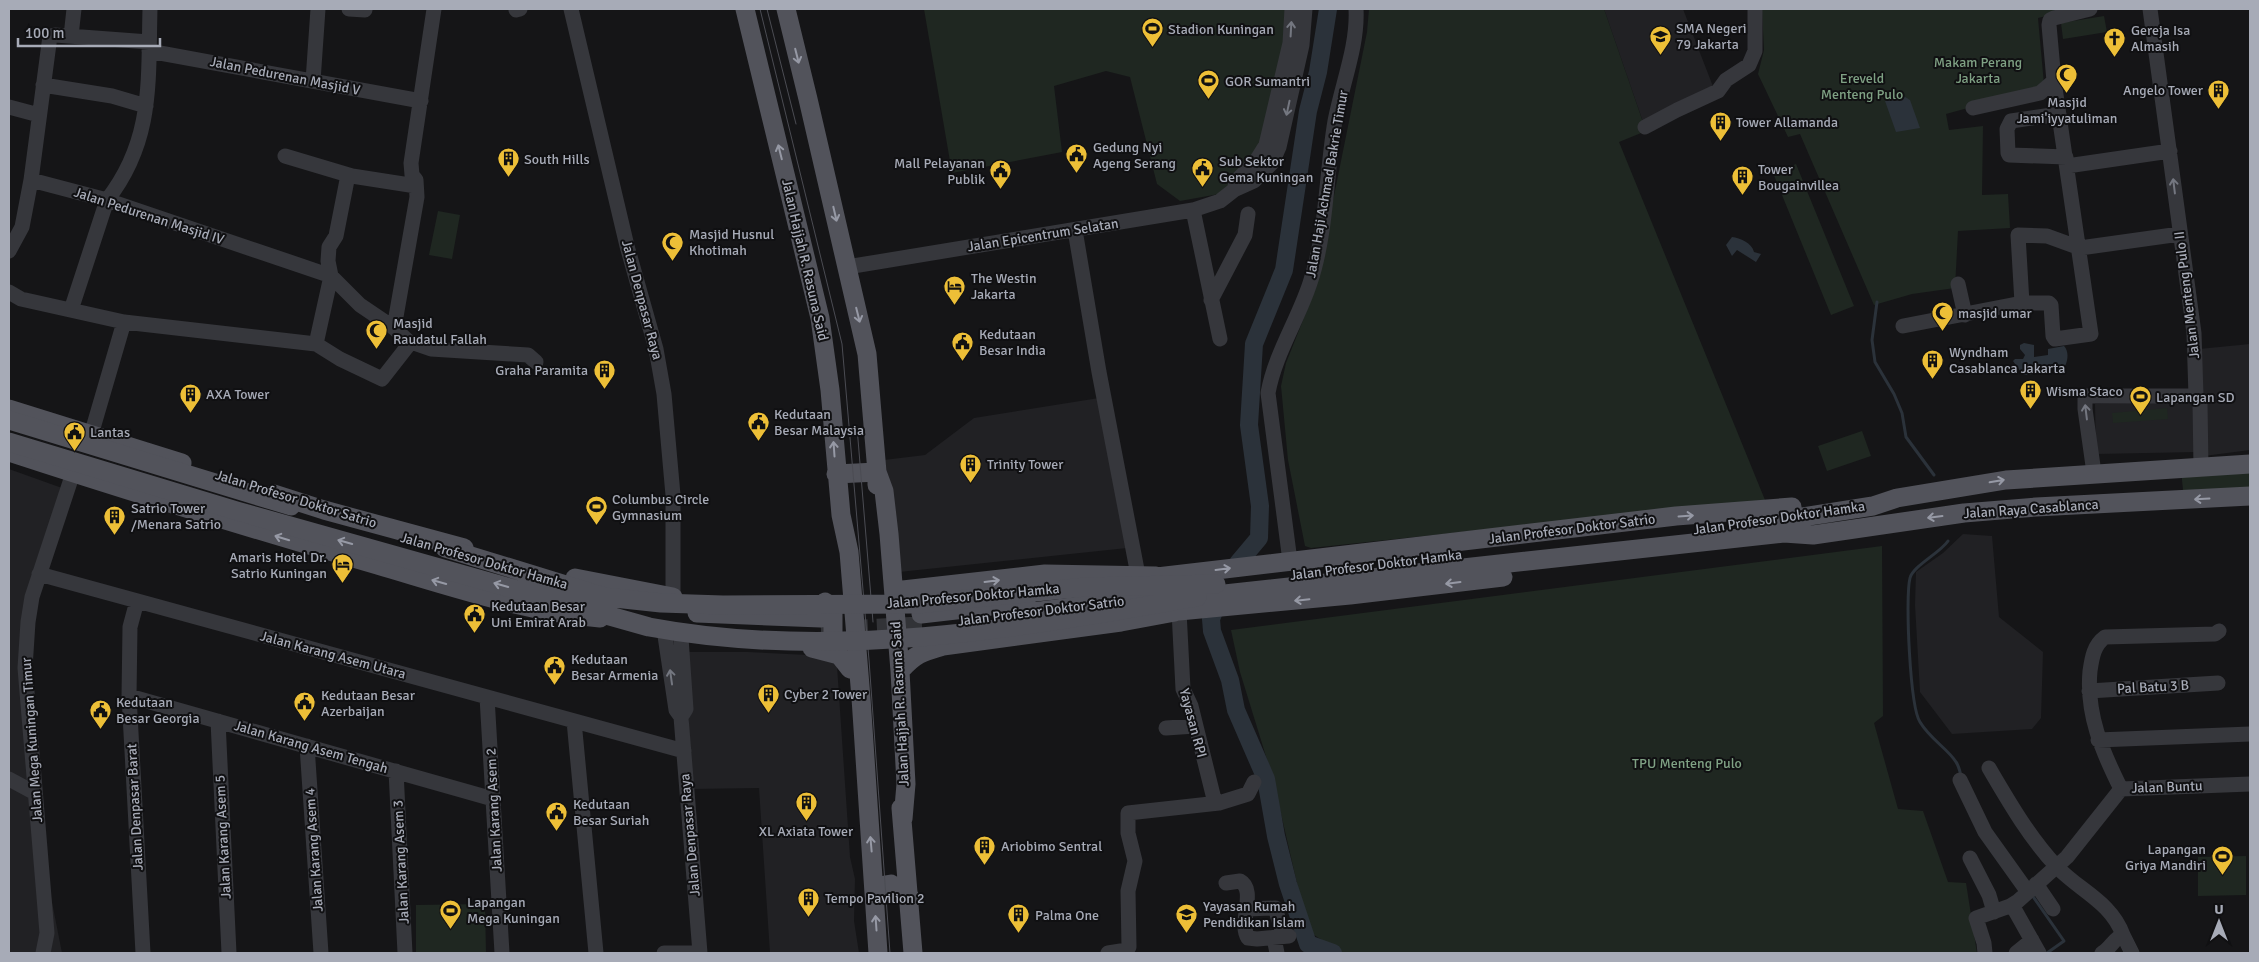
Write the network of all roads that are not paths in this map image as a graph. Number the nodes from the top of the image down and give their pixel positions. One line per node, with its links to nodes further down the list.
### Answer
1 (74, 9): 16 (street)
2 (150, 9): 17 (street)
3 (318, 9): 19 (street)
4 (349, 9): 15 (street)
5 (434, 9): 22 (street)
6 (570, 9): 84 (street, Jalan Denpasar Raya)
7 (745, 9): 69 (main road, Jalan Hajjah R. Rasuna Said, one-way to 7)
8 (786, 9): 42 (main road, Jalan Hajjah R. Rasuna Said, one-way to 42)
9 (1292, 9): 18 (street, one-way to 9)
10 (1305, 9): 18 (street)
11 (1356, 9): 76 (street, Jalan Haji Achmad Bakrie Timur)
12 (1755, 9): 28 (street)
13 (2090, 9): 20 (street)
14 (2150, 9): 29 (street, Jalan Menteng Pulo II)
15 (365, 10)
16 (71, 36): 17 (street, Jalan Pedurenan Masjid V); 21 (street, Jalan Pedurenan Masjid V)
17 (149, 47): 19 (street, Jalan Pedurenan Masjid V); 24 (street)
18 (1292, 60): 36 (street, Jalan Epicentrum Selatan)
19 (313, 81): 22 (street, Jalan Pedurenan Masjid V)
20 (2054, 81): 25 (street); 26 (street)
21 (43, 85): 24 (street); 27 (street)
22 (421, 101): 34 (street)
23 (9, 106): 27 (street)
24 (146, 106): 35 (street)
25 (1974, 108)
26 (2059, 114): 31 (street); 31 (street)
27 (39, 115): 33 (street)
28 (1645, 127)
29 (2170, 152): 31 (street); 39 (street, Jalan Menteng Pulo II, one-way to 29)
30 (285, 156): 32 (street)
31 (2066, 161): 40 (street)
32 (348, 175): 34 (street); 43 (street)
33 (31, 180): 35 (street, Jalan Pedurenan Masjid IV); 41 (street)
34 (416, 186): 52 (street)
35 (107, 200): 43 (street, Jalan Pedurenan Masjid IV); 48 (street)
36 (1193, 210): 38 (street, Jalan Epicentrum Selatan); 46 (street)
37 (1248, 214): 46 (street)
38 (1075, 230): 42 (street, Jalan Epicentrum Selatan); 78 (street)
39 (2180, 234): 40 (street); 57 (street, Jalan Menteng Pulo II)
40 (2080, 248): 47 (street); 47 (street)
41 (9, 251)
42 (847, 267): 66 (main road, Jalan Hajjah R. Rasuna Said, one-way to 66)
43 (331, 276): 52 (street, Jalan Pedurenan Masjid IV); 55 (street)
44 (1958, 284): 49 (street)
45 (9, 292): 48 (street)
46 (1211, 300): 53 (street)
47 (2022, 303): 49 (street)
48 (71, 310): 50 (street)
49 (1965, 315): 51 (street)
50 (124, 322): 55 (street); 60 (street)
51 (1903, 326)
52 (394, 328): 54 (street, Jalan Pedurenan Masjid IV)
53 (1220, 339)
54 (408, 341): 55 (street); 56 (street)
55 (316, 344)
56 (536, 362)
57 (2196, 396): 65 (street, Jalan Menteng Pulo II); 68 (street, one-way to 57)
58 (9, 409): 60 (main road, Jalan Profesor Doktor Satrio)
59 (9, 420): 74 (main road, Jalan Profesor Doktor Hamka, bridge)
60 (91, 435): 62 (main road, Jalan Profesor Doktor Satrio)
61 (9, 442): 74 (main road, Jalan Profesor Doktor Hamka, one-way to 61, bridge)
62 (132, 447): 70 (main road); 80 (main road, Jalan Profesor Doktor Satrio)
63 (9, 452): 67 (main road)
64 (2250, 464): 65 (main road, Jalan Raya Casablanca)
65 (2201, 468): 68 (main road, Jalan Raya Casablanca)
66 (877, 472): 69 (main road); 83 (main road, Jalan Hajjah R. Rasuna Said); 117 (main road, Jalan Hajjah R. Rasuna Said)
67 (73, 473): 70 (main road); 77 (street, Jalan Mega Kuningan Timur)
68 (2094, 473): 72 (main road, Jalan Raya Casablanca, one-way to 68)
69 (836, 474): 73 (main road, Jalan Hajjah R. Rasuna Said)
70 (118, 487): 87 (main road, one-way to 70)
71 (2250, 496): 75 (main road, Jalan Raya Casablanca, one-way to 75)
72 (1897, 498): 74 (main road, Jalan Profesor Doktor Hamka); 76 (main road, Jalan Profesor Doktor Satrio, one-way to 72)
73 (841, 515): 81 (main road, Jalan Hajjah R. Rasuna Said); 106 (main road, Jalan Hajjah R. Rasuna Said)
74 (1770, 528): 75 (main road, Jalan Profesor Doktor Hamka)
75 (1813, 534): 86 (main road, Jalan Profesor Doktor Satrio, one-way to 86)
76 (1290, 561): 79 (main road, Jalan Profesor Doktor Satrio, one-way to 76)
77 (39, 574): 85 (street, Jalan Karang Asem Utara); 114 (street, Jalan Mega Kuningan Timur)
78 (1138, 575): 79 (main road); 82 (main road, one-way to 78)
79 (1157, 577): 86 (main road, Jalan Profesor Doktor Satrio)
80 (575, 578): 84 (main road); 88 (main road, Jalan Profesor Doktor Satrio)
81 (842, 580): 88 (main road); 92 (main road, Jalan Hajjah R. Rasuna Said)
82 (926, 588): 83 (main road); 91 (main road)
83 (894, 591): 93 (main road, Jalan Hajjah R. Rasuna Said)
84 (673, 597): 88 (main road)
85 (137, 601): 96 (street, Jalan Denpasar Barat); 97 (street, Jalan Karang Asem Utara)
86 (1179, 611): 91 (main road); 100 (street, Yayasan RPI)
87 (571, 616): 88 (main road); 90 (main road)
88 (819, 625): 90 (main road); 92 (main road)
89 (2219, 632): 95 (street, Jalan Buntu)
90 (673, 637): 105 (street, Jalan Denpasar Raya)
91 (943, 646): 93 (main road)
92 (850, 669): 106 (main road, Jalan Hajjah R. Rasuna Said)
93 (900, 670): 117 (main road, Jalan Hajjah R. Rasuna Said)
94 (2218, 683): 95 (street, Pal Batu 3 B)
95 (2089, 690): 103 (street, Jalan Buntu)
96 (129, 696): 98 (street, Jalan Karang Asem Tengah); 132 (street, Jalan Denpasar Barat)
97 (487, 697): 99 (street, Jalan Karang Asem Utara); 115 (street, Jalan Karang Asem 2)
98 (218, 721): 104 (street, Jalan Karang Asem Tengah); 133 (street, Jalan Karang Asem 5)
99 (574, 721): 105 (street, Jalan Karang Asem Utara); 137 (street)
100 (1195, 726): 101 (street); 116 (street, Yayasan RPI)
101 (1166, 728)
102 (2250, 734): 103 (street)
103 (2098, 740): 113 (street, Jalan Buntu)
104 (308, 746): 108 (street, Jalan Karang Asem Tengah); 134 (street, Jalan Karang Asem 4)
105 (684, 751): 139 (street, Jalan Denpasar Raya)
106 (865, 761): 122 (main road, Jalan Hajjah R. Rasuna Said, one-way to 106)
107 (1989, 768): 119 (street)
108 (396, 771): 115 (street, Jalan Karang Asem Tengah); 135 (street, Jalan Karang Asem 3)
109 (9, 779): 114 (street)
110 (1960, 780): 121 (street)
111 (1254, 782): 116 (street)
112 (2250, 784): 113 (street, Jalan Buntu)
113 (2121, 789): 119 (street)
114 (35, 793): 131 (street, Jalan Mega Kuningan Timur)
115 (493, 799): 136 (street, Jalan Karang Asem 2)
116 (1215, 803): 142 (street)
117 (903, 819): 123 (main road, Jalan Hajjah R. Rasuna Said)
118 (1970, 858): 127 (street)
119 (2056, 866): 121 (street); 128 (street)
120 (1226, 883): 126 (street)
121 (2030, 889): 124 (street); 125 (street)
122 (874, 893): 123 (main road); 140 (main road, Jalan Hajjah R. Rasuna Said, one-way to 122)
123 (909, 894): 141 (main road, Jalan Hajjah R. Rasuna Said)
124 (2012, 905): 127 (street); 130 (street)
125 (2053, 908)
126 (1247, 909): 129 (street); 129 (street)
127 (1994, 912): 144 (street)
128 (2123, 935): 146 (street); 147 (street)
129 (1282, 936): 143 (street)
130 (2036, 947): 145 (street)
131 (43, 953)
132 (143, 953)
133 (229, 953)
134 (321, 953)
135 (405, 953)
136 (502, 953)
137 (596, 953)
138 (664, 953): 139 (street)
139 (700, 953)
140 (878, 953)
141 (913, 953)
142 (1108, 953)
143 (1277, 953)
144 (1985, 953)
145 (2016, 953)
146 (2102, 953)
147 (2132, 953)

